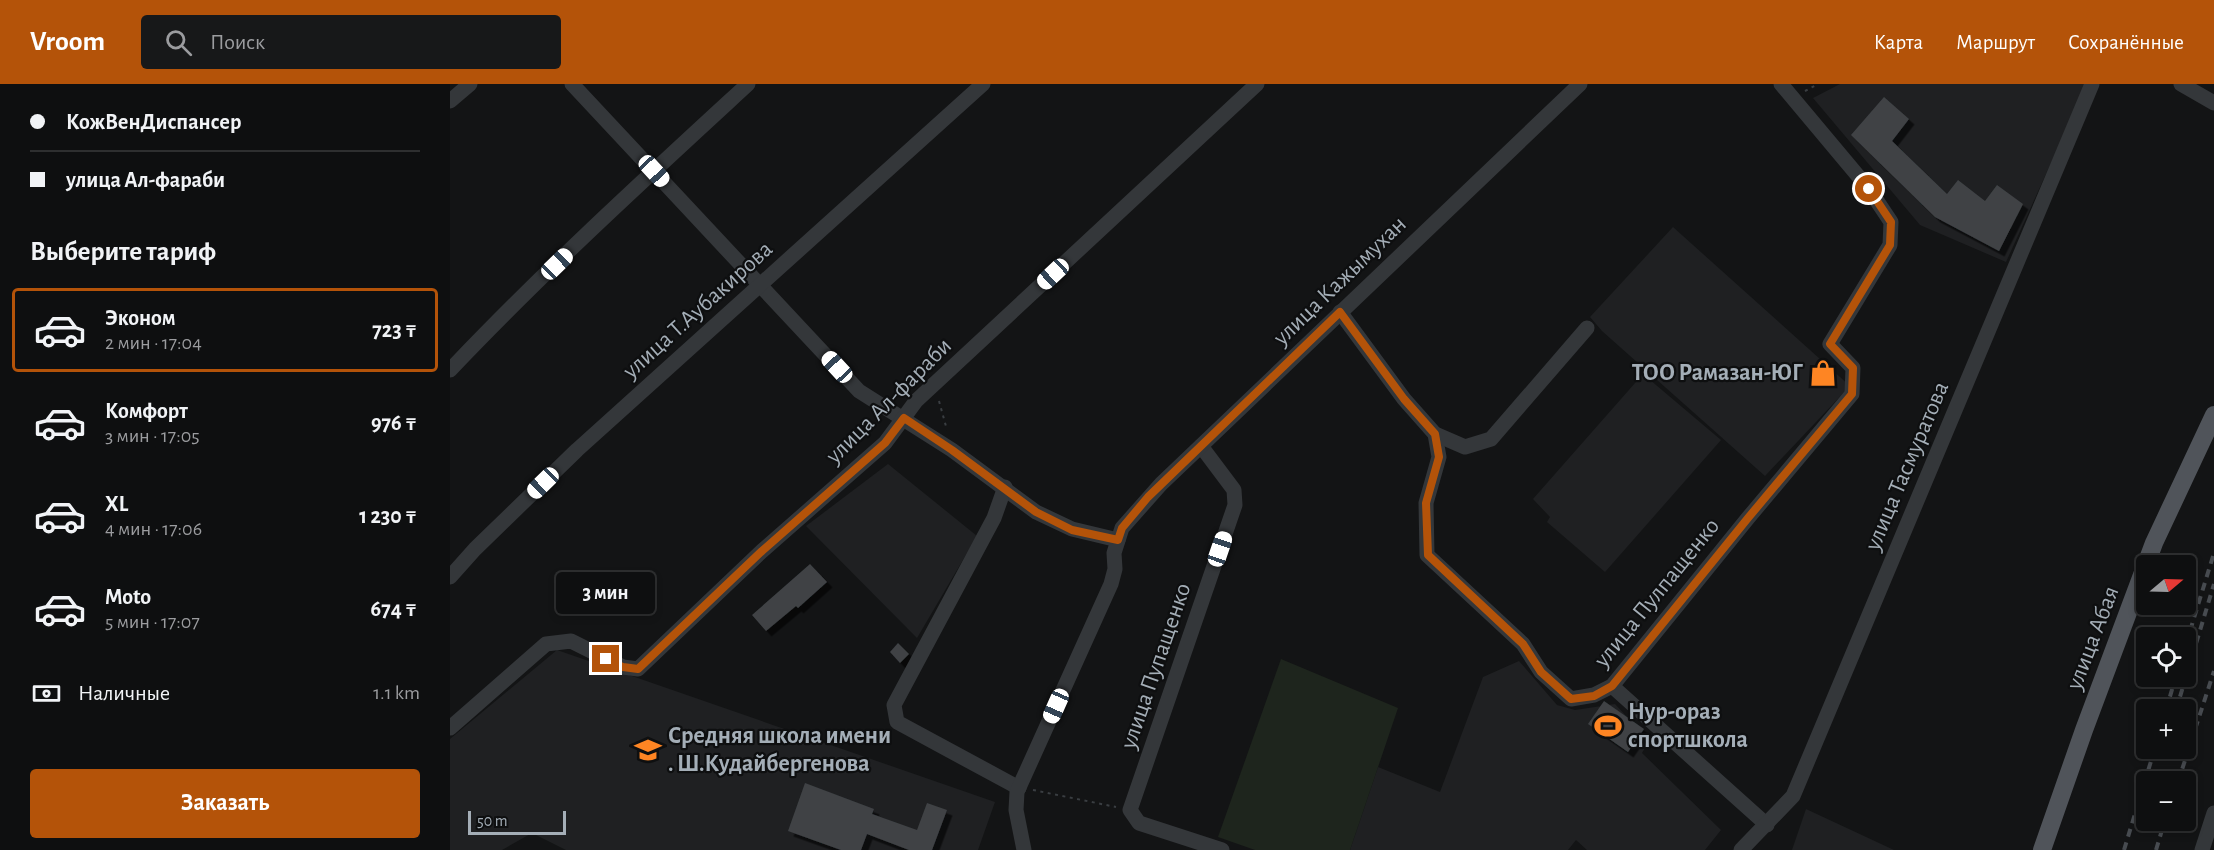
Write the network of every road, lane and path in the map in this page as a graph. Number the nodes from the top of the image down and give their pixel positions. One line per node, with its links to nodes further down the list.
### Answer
1 (470, 84): 10 (street)
2 (572, 84): 12 (street)
3 (748, 84): 12 (street)
4 (983, 84): 13 (street, улица Т.Аубакирова)
5 (1257, 84): 17 (street, улица Ал-фараби)
6 (1580, 84): 14 (street, улица Кажымухан)
7 (1781, 84): 26 (street, улица Пулпащенко)
8 (2092, 84): 31 (street, улица Тасмуратова)
9 (2181, 84): 11 (street)
10 (450, 101)
11 (2214, 103)
12 (654, 171): 13 (street); 16 (street)
13 (759, 285): 19 (street); 25 (street, улица Т.Аубакирова)
14 (1340, 312): 20 (street); 21 (street, улица Кажымухан)
15 (1587, 328): 20 (street)
16 (450, 370)
17 (934, 385): 19 (street, улица Ал-фараби); 22 (path)
18 (2214, 415): 35 (main road, улица Абая)
19 (904, 418): 22 (street); 27 (street, улица Ал-фараби)
20 (1435, 434): 26 (street, улица Пулпащенко)
21 (1201, 446): 24 (street, улица Кажымухан); 29 (street, улица Пупащенко)
22 (952, 450): 23 (street)
23 (1005, 488): 24 (street); 28 (street)
24 (1118, 540): 28 (street)
25 (450, 577)
26 (1612, 686): 31 (street)
27 (450, 728)
28 (1019, 788): 29 (path); 32 (street)
29 (1130, 810): 33 (street)
30 (2214, 813): 36 (street)
31 (1767, 825): 34 (street, улица Тасмуратова)
32 (1024, 850)
33 (1222, 850)
34 (1741, 850)
35 (2042, 850)
36 (2202, 850)

